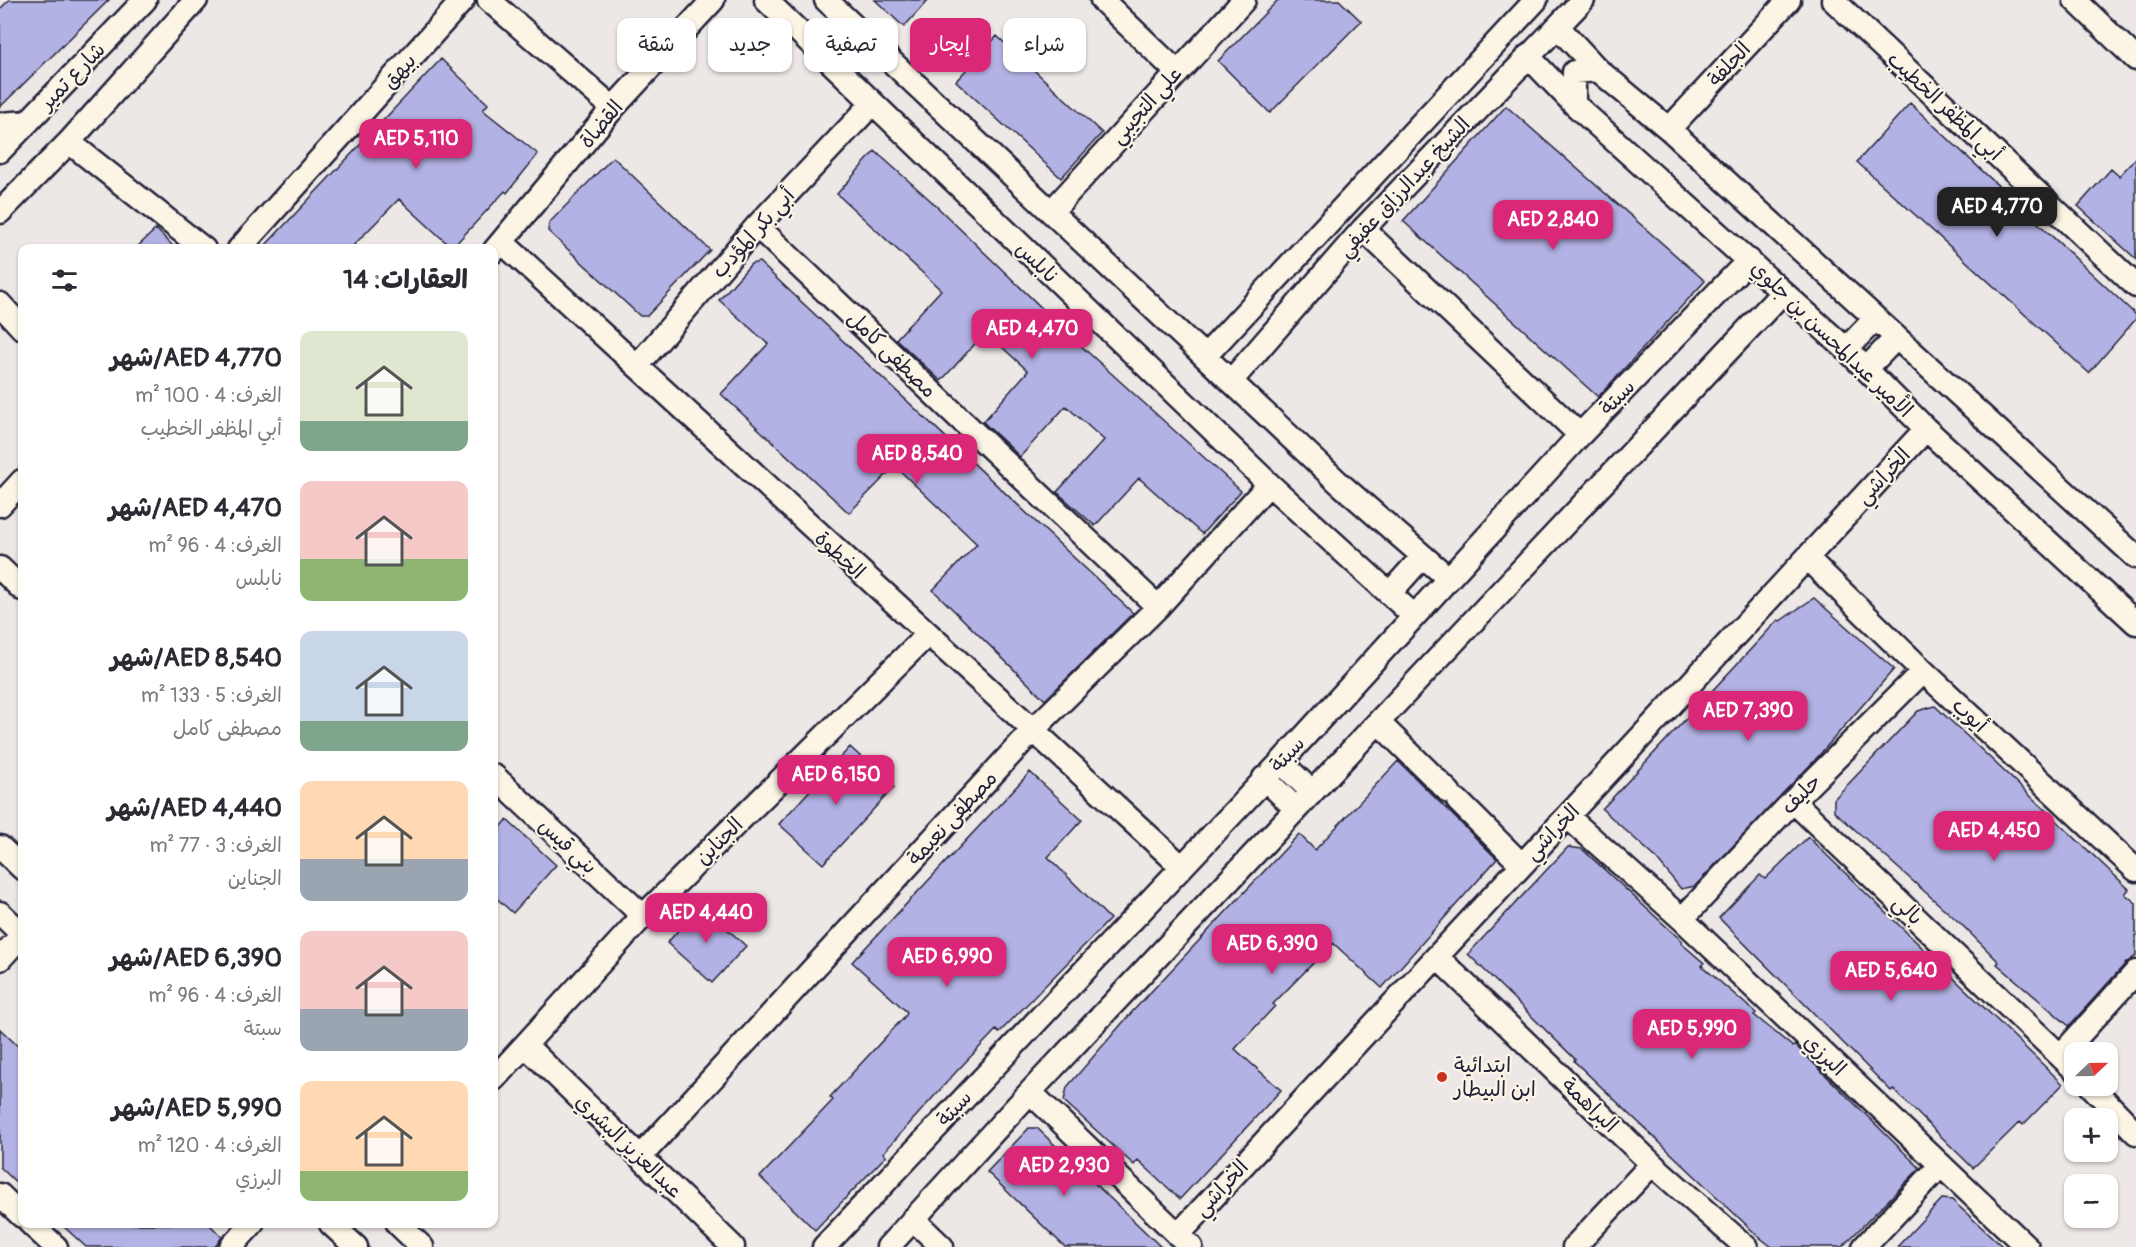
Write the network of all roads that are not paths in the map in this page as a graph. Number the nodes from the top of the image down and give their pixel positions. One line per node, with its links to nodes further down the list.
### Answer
1 (145, 0): 23 (street, شارع تمير)
2 (196, 0): 26 (street)
3 (463, 0): 33 (street, بيهق)
4 (489, 0): 22 (street)
5 (713, 0): 22 (street, القضاة)
6 (766, 0): 20 (street, نابلس)
7 (826, 0): 29 (street)
8 (1102, 0): 19 (street)
9 (1244, 0): 19 (street, علي التجيبي)
10 (1536, 0): 41 (street, الشيخ عبدالرزاق عفيفي)
11 (1583, 0): 15 (street, الشيخ عبدالرزاق عفيفي)
12 (1789, 0): 25 (street, الجلفة)
13 (1833, 0): 36 (street, أبي المظفر الخطيب)
14 (2075, 0): 17 (street)
15 (1558, 27): 16 (street, الشيخ عبدالرزاق عفيفي); 18 (street, الأمير عبدالمحسن بن جلوي)
16 (1528, 56): 21 (street, الأمير عبدالمحسن بن جلوي); 31 (street, الشيخ عبدالرزاق عفيفي)
17 (2136, 59)
18 (1598, 69): 21 (street); 25 (street, الأمير عبدالمحسن بن جلوي)
19 (1176, 71): 29 (street, علي التجيبي)
20 (872, 104): 30 (street, أبي بكر المؤدب); 51 (street, نابلس)
21 (1574, 104): 35 (street, الأمير عبدالمحسن بن جلوي)
22 (613, 108): 34 (street, القضاة)
23 (28, 123): 24 (street); 27 (street, شارع تمير)
24 (0, 124)
25 (1669, 129): 39 (street, الأمير عبدالمحسن بن جلوي)
26 (69, 142): 28 (street); 32 (street)
27 (0, 151)
28 (0, 212)
29 (1051, 212): 44 (street)
30 (757, 226): 46 (street, أبي بكر المؤدب); 61 (street, مصطفى كامل)
31 (1363, 229): 45 (street, الشيخ عبدالرزاق عفيفي); 50 (street)
32 (198, 244)
33 (243, 244)
34 (498, 247): 46 (street, الخطوة)
35 (1749, 260): 37 (street, الأمير عبدالمحسن بن جلوي); 50 (street, سبتة)
36 (2136, 286)
37 (1783, 292): 43 (street, الأمير عبدالمحسن بن جلوي); 66 (street)
38 (0, 304): 40 (street)
39 (1875, 319): 42 (street, الأمير عبدالمحسن بن جلوي); 43 (street)
40 (18, 324)
41 (1227, 332): 44 (street, الشيخ عبدالرزاق عفيفي); 45 (street)
42 (1895, 339): 47 (street); 55 (street, الأمير عبدالمحسن بن جلوي)
43 (1846, 349): 47 (street, الأمير عبدالمحسن بن جلوي)
44 (1206, 355): 48 (street)
45 (1254, 355): 48 (street, الشيخ عبدالرزاق عفيفي)
46 (637, 366): 64 (street, الخطوة)
47 (1866, 369): 49 (street, الأمير عبدالمحسن بن جلوي)
48 (1232, 380): 54 (street)
49 (1926, 429): 56 (street, الخراشي); 63 (street, الأمير عبدالمحسن بن جلوي)
50 (1580, 435): 58 (street, سبتة)
51 (1269, 484): 60 (street, نابلس); 61 (street, مصطفى نعيمة)
52 (18, 485): 53 (street)
53 (0, 505)
54 (1423, 556): 58 (street); 60 (street)
55 (2136, 557)
56 (1807, 558): 65 (street, أيوب); 74 (street, الخراشي)
57 (0, 568): 59 (street)
58 (1448, 577): 62 (street, سبتة)
59 (18, 585)
60 (1390, 593): 62 (street, نابلس)
61 (1158, 606): 67 (street, مصطفى نعيمة)
62 (1413, 615): 68 (street, سبتة)
63 (2136, 623)
64 (927, 635): 67 (street, الخطوة); 81 (street, الجناين)
65 (1923, 671): 72 (street, حليف); 79 (street, أيوب)
66 (1379, 723): 71 (street); 77 (street)
67 (1033, 730): 78 (street, الخطوة); 95 (street, مصطفى نعيمة)
68 (1281, 762): 69 (street, سبتة); 71 (street)
69 (1264, 777): 73 (street); 78 (street, سبتة)
70 (498, 789): 81 (street, بني قيس)
71 (1312, 792): 73 (street)
72 (1793, 801): 82 (street, حليف); 90 (street, بالي)
73 (1296, 809): 92 (street)
74 (1568, 817): 77 (street, الخراشي); 82 (street, البرزي)
75 (0, 847): 76 (street)
76 (18, 864)
77 (1521, 864): 85 (street, الخراشي)
78 (1180, 865): 111 (street, سبتة)
79 (2136, 870)
80 (0, 913): 83 (street)
81 (643, 916): 89 (street, الجناين)
82 (1682, 919): 97 (street, البرزي)
83 (18, 931)
84 (18, 939): 86 (street)
85 (1438, 958): 96 (street, البراهمة); 105 (street, الخراشي)
86 (0, 959)
87 (2136, 972): 88 (street)
88 (2083, 1042)
89 (525, 1046): 91 (street, الجناين); 95 (street, عبدالعزيز البشري)
90 (2064, 1058)
91 (498, 1075)
92 (1030, 1092): 100 (street); 105 (street)
93 (2101, 1096): 94 (street)
94 (2136, 1133)
95 (640, 1157): 110 (street, عبدالعزيز البشري)
96 (1652, 1164): 114 (street); 115 (street, البراهمة)
97 (1941, 1165): 116 (street); 117 (street, البرزي)
98 (0, 1195): 99 (street)
99 (18, 1212)
100 (914, 1219): 112 (street); 113 (street)
101 (35, 1228): 106 (street)
102 (248, 1228): 107 (street)
103 (335, 1228): 108 (street)
104 (402, 1228): 109 (street)
105 (1184, 1241)
106 (56, 1247)
107 (231, 1247)
108 (356, 1247)
109 (422, 1247)
110 (733, 1247)
111 (824, 1247)
112 (888, 1247)
113 (942, 1247)
114 (1574, 1247)
115 (1746, 1247)
116 (1864, 1247)
117 (2027, 1247)

